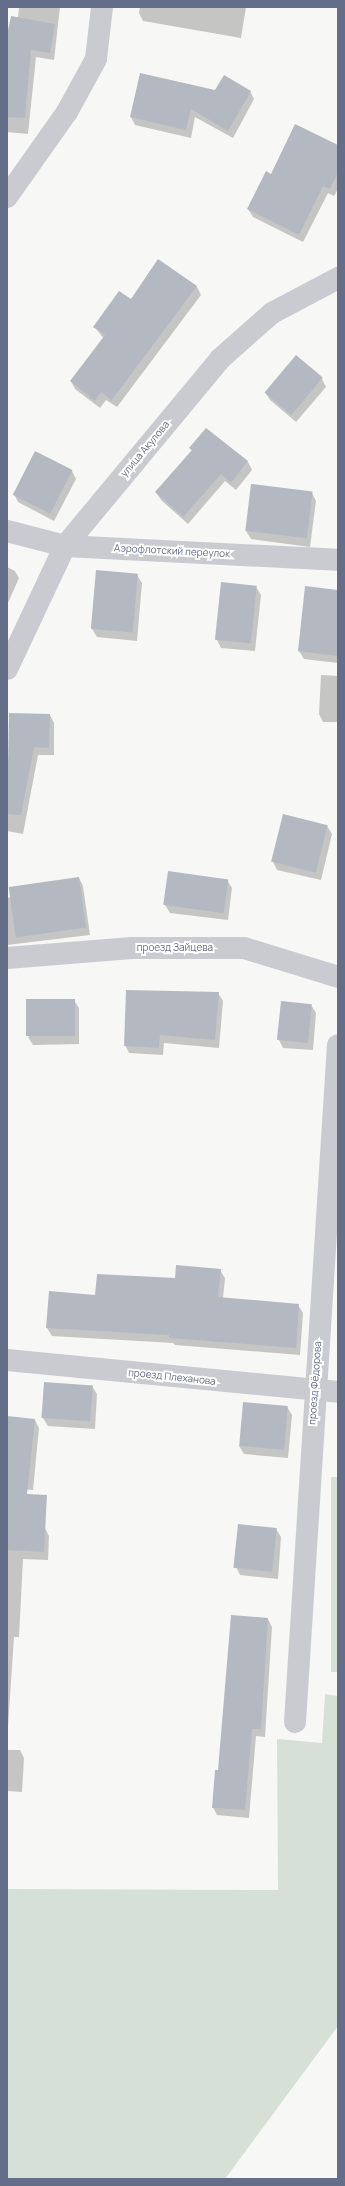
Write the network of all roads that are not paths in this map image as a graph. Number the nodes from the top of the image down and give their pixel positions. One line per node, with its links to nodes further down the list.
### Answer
1 (102, 7): 2 (street)
2 (7, 197)
3 (338, 278): 5 (street, улица Акулова)
4 (7, 531): 5 (street, Аэрофлотский переулок)
5 (65, 546): 6 (street, Аэрофлотский переулок); 7 (street, улица Акулова)
6 (338, 560)
7 (7, 669)
8 (7, 958): 9 (street, проезд Зайцева)
9 (338, 978)
10 (338, 1045): 12 (street, проезд Фёдорова)
11 (7, 1360): 12 (street, проезд Плеханова)
12 (314, 1391): 13 (street, проезд Плеханова); 14 (street, проезд Фёдорова)
13 (338, 1392)
14 (294, 1722)

